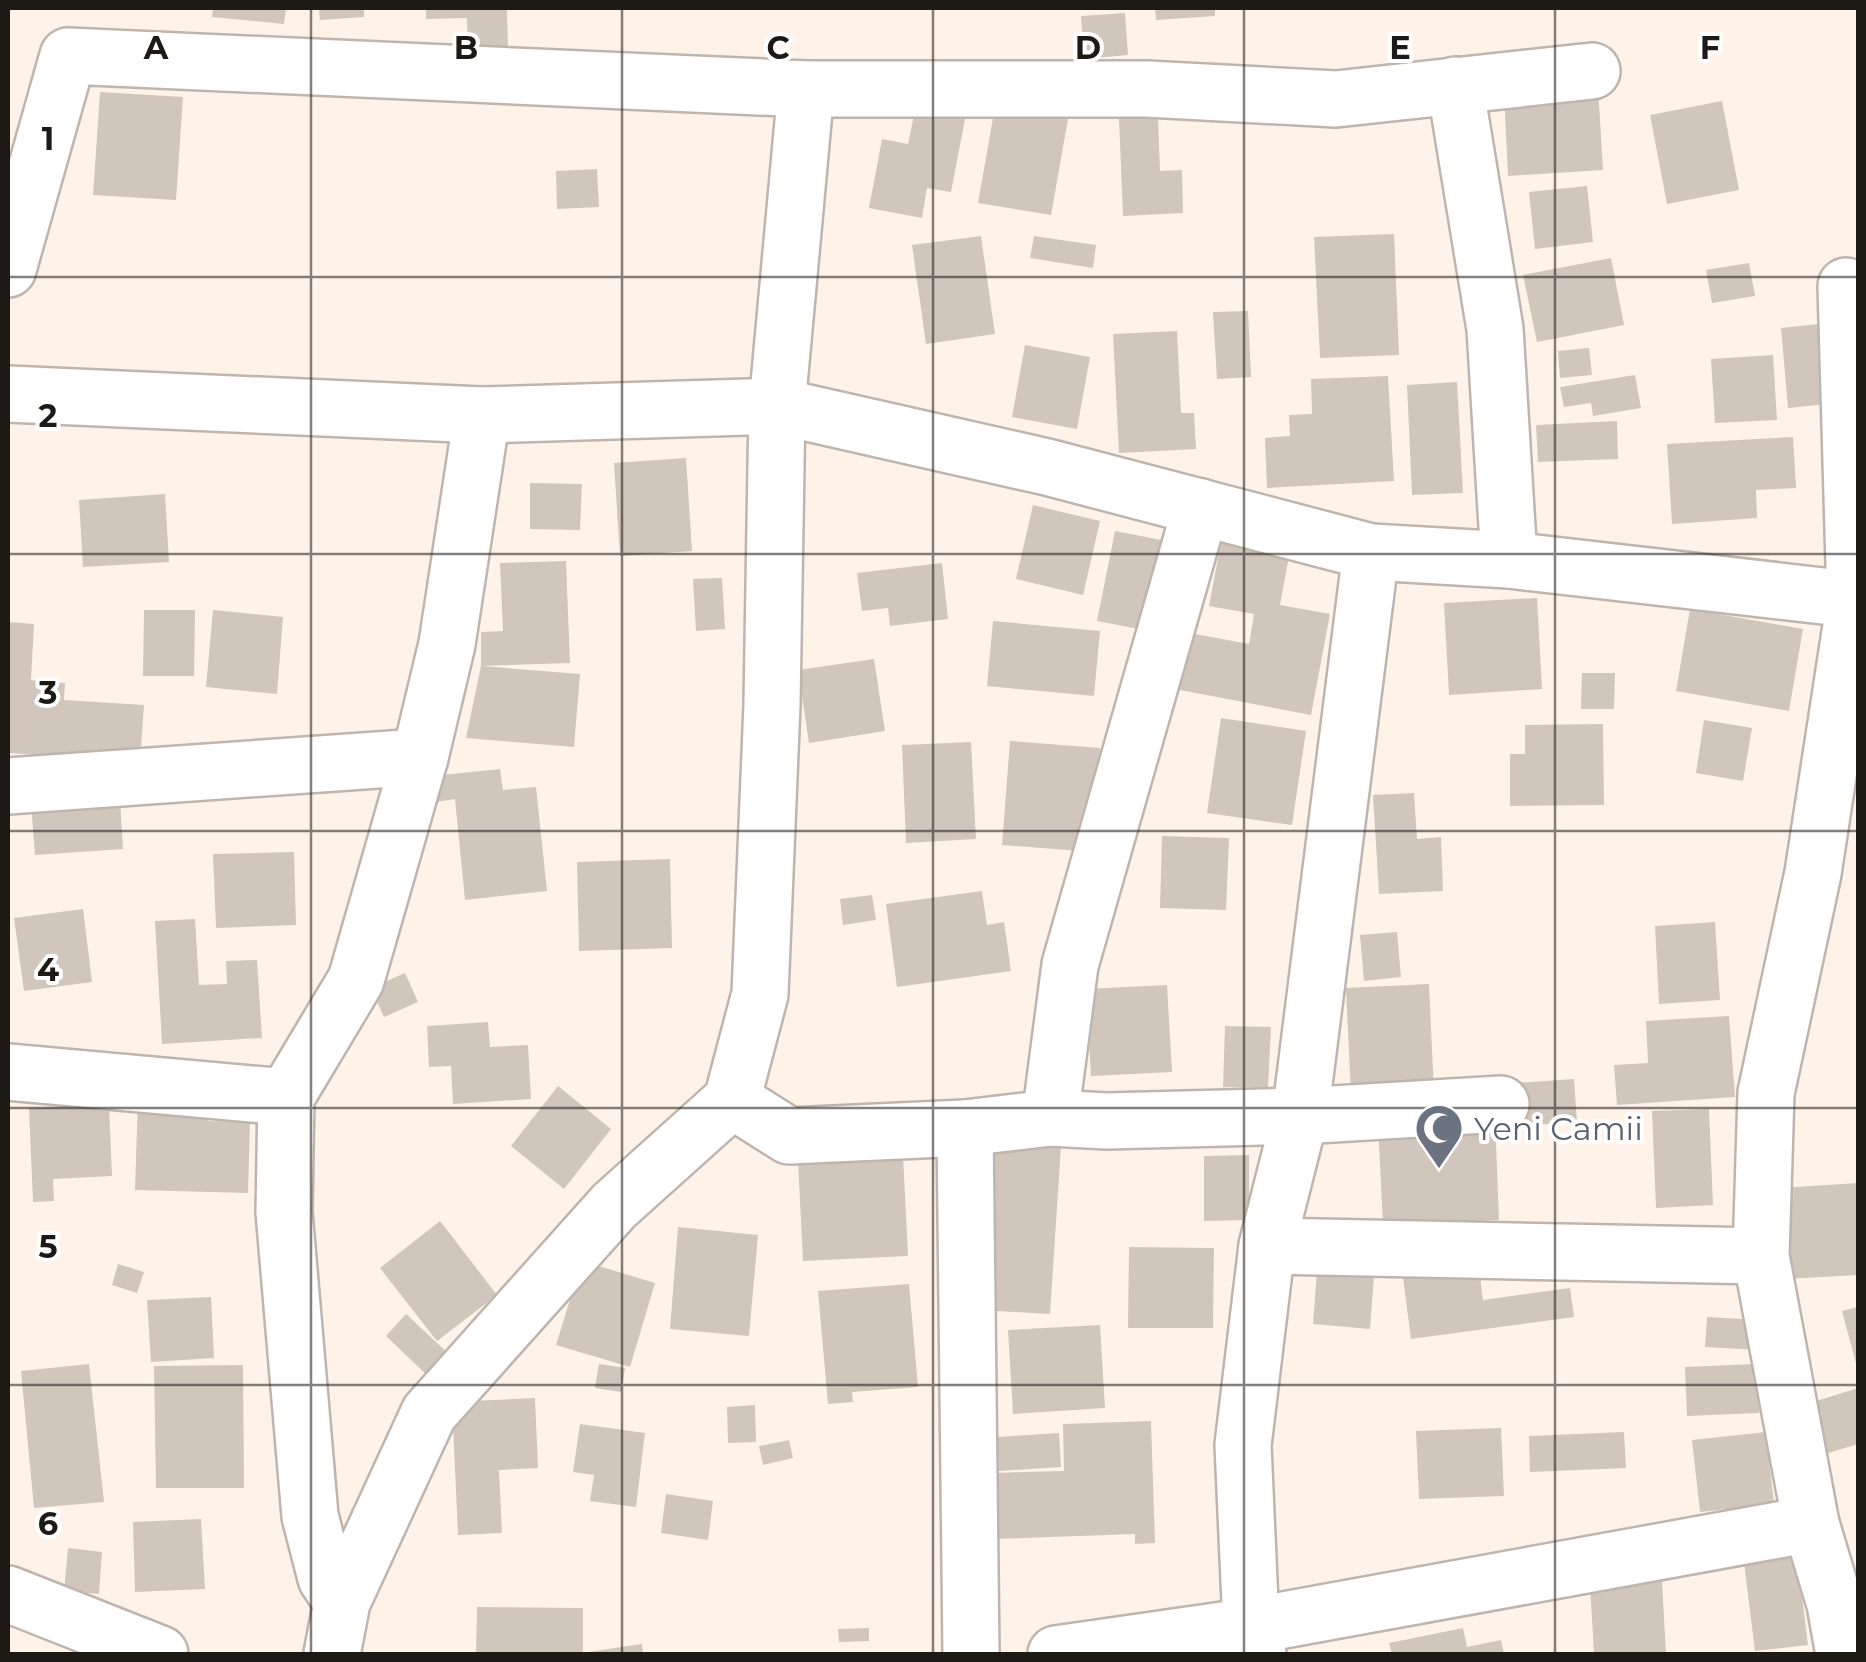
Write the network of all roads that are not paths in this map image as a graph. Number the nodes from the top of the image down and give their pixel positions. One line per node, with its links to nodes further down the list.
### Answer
1 (1592, 71): 2 (street)
2 (1455, 85): 3 (street); 11 (street)
3 (806, 90): 4 (street); 7 (street)
4 (8, 269)
5 (1846, 286): 12 (street)
6 (8, 394): 8 (street)
7 (777, 406): 8 (street); 9 (street); 18 (street)
8 (482, 415): 13 (street)
9 (1200, 506): 10 (street); 21 (street)
10 (1371, 552): 11 (street); 20 (street)
11 (1509, 560): 12 (street)
12 (1857, 600): 15 (street)
13 (420, 757): 14 (street); 17 (street)
14 (8, 786)
15 (1836, 874): 24 (street)
16 (8, 1072): 17 (street)
17 (286, 1097): 27 (street)
18 (732, 1100): 22 (street); 27 (street)
19 (1501, 1104): 20 (street)
20 (1300, 1116): 21 (street); 23 (street)
21 (1050, 1118): 22 (street)
22 (965, 1128): 30 (street)
23 (1267, 1246): 24 (street); 28 (street)
24 (1761, 1256): 25 (street)
25 (1812, 1524): 28 (street); 32 (street)
26 (8, 1594): 29 (street)
27 (337, 1628)
28 (1255, 1640): 31 (street)
29 (160, 1654)
30 (971, 1654)
31 (1056, 1654)
32 (1844, 1654)

